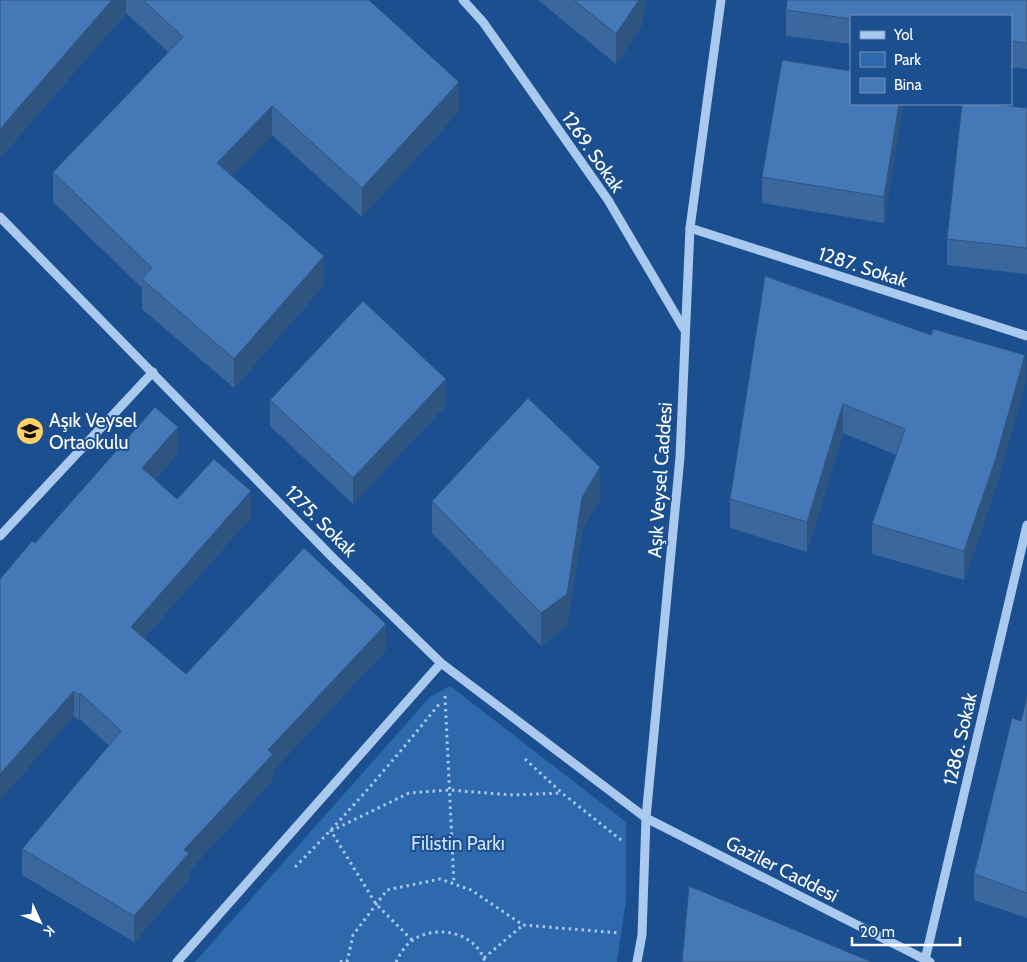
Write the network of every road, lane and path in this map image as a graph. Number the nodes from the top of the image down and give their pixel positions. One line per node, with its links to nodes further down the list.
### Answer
1 (463, 0): 5 (street, 1269. Sokak)
2 (721, 0): 4 (street, Aşık Veysel Caddesi)
3 (0, 217): 7 (street, 1275. Sokak)
4 (690, 228): 5 (street, Aşık Veysel Caddesi); 6 (street, 1287. Sokak)
5 (685, 330): 16 (street, Aşık Veysel Caddesi)
6 (1027, 336)
7 (153, 372): 9 (street); 10 (street, 1275. Sokak)
8 (1027, 525): 27 (street, 1286. Sokak)
9 (0, 536)
10 (441, 663): 16 (street, 1275. Sokak); 28 (street)
11 (445, 696): 12 (path); 14 (path); 17 (path)
12 (454, 699)
13 (520, 754): 15 (path)
14 (450, 790): 15 (path); 17 (path); 20 (path)
15 (562, 793): 18 (path)
16 (646, 818): 18 (street, Aşık Veysel Caddesi); 27 (street, Gaziler Caddesi)
17 (331, 831): 19 (path); 21 (path)
18 (644, 858): 23 (street, Aşık Veysel Caddesi)
19 (289, 873)
20 (454, 884): 21 (path); 22 (path)
21 (376, 904): 24 (path); 26 (path)
22 (523, 925): 23 (path); 25 (path)
23 (642, 935): 31 (street, Aşık Veysel Caddesi)
24 (412, 940): 25 (path); 30 (path)
25 (484, 960)
26 (347, 961): 29 (path)
27 (928, 961)
28 (177, 962)
29 (340, 962)
30 (396, 962)
31 (637, 962)

